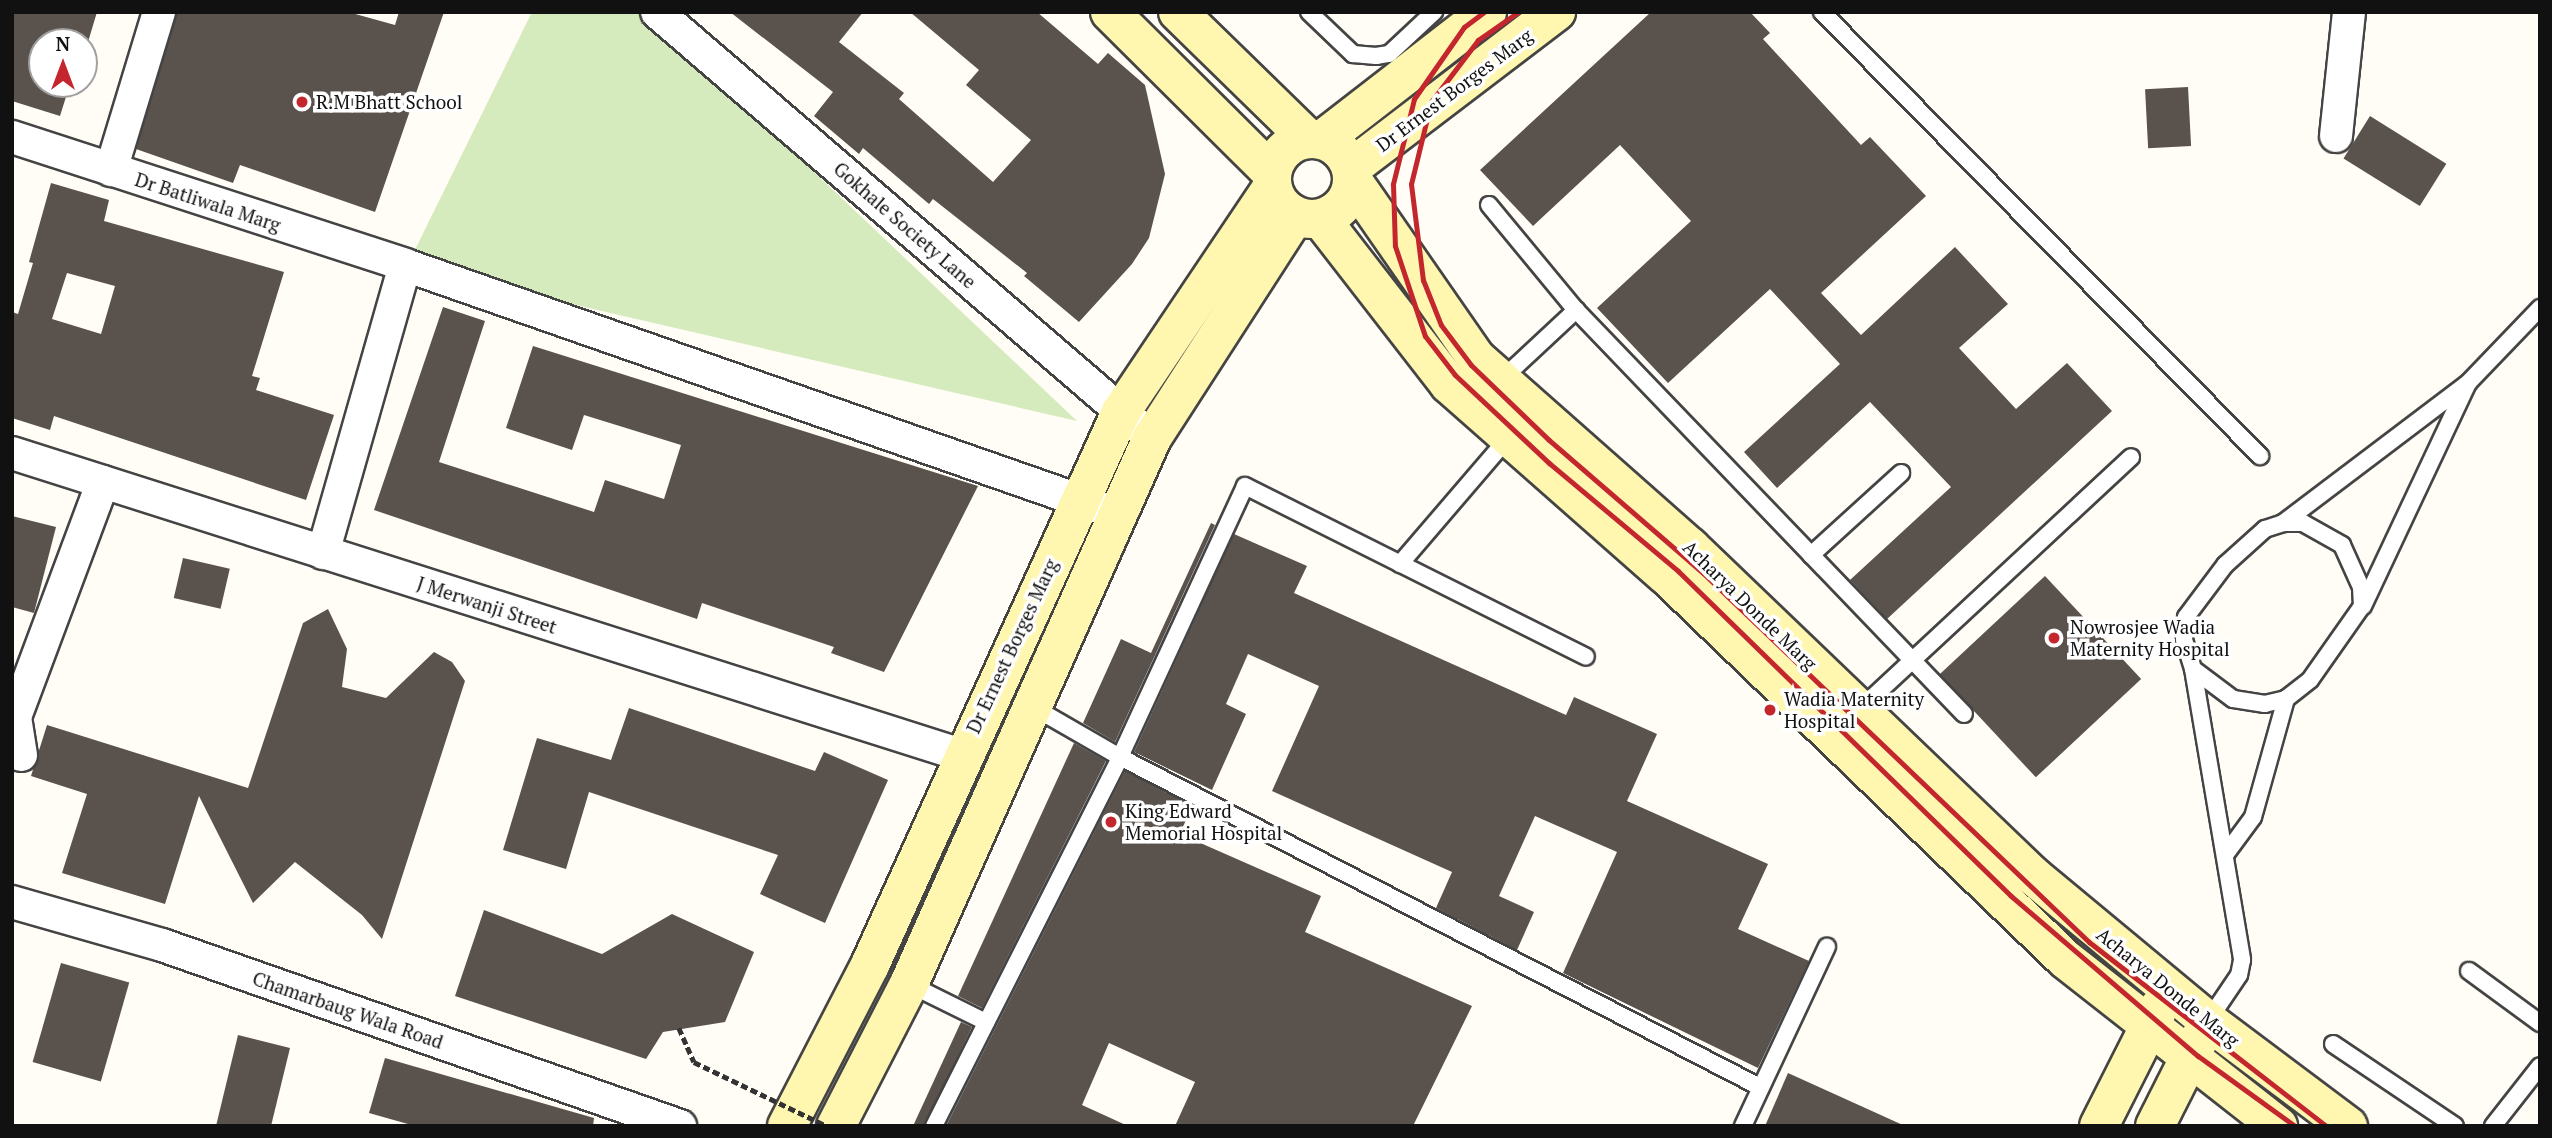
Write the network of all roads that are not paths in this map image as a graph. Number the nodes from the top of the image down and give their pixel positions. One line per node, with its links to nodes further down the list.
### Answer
1 (159, 12): 14 (street)
2 (657, 12): 25 (street, Gokhale Society Lane)
3 (1110, 12): 16 (main road)
4 (1178, 12): 13 (main road)
5 (1309, 12): 6 (lane)
6 (1434, 12)
7 (1487, 12): 13 (main road, Dr Ernest Borges Marg)
8 (1556, 12): 15 (main road, Dr Ernest Borges Marg)
9 (1822, 12): 29 (lane)
10 (2349, 12): 11 (street)
11 (2336, 135)
12 (12, 137): 14 (street, Dr Batliwala Marg)
13 (1315, 139): 15 (main road); 16 (main road)
14 (110, 170): 19 (street, Dr Batliwala Marg)
15 (1352, 174): 18 (main road); 22 (main road, Acharya Donde Marg)
16 (1272, 180): 18 (main road); 25 (main road, Dr Ernest Borges Marg)
17 (1489, 205): 21 (lane)
18 (1308, 217): 24 (main road, Acharya Donde Marg); 27 (main road)
19 (405, 265): 33 (street, Dr Batliwala Marg); 36 (street)
20 (2540, 308): 23 (lane)
21 (1576, 310): 22 (lane); 37 (lane)
22 (1489, 369): 24 (main road); 40 (main road, Acharya Donde Marg)
23 (2468, 383): 35 (lane); 39 (lane)
24 (1449, 384): 26 (main road, Acharya Donde Marg)
25 (1121, 412): 27 (street, Gokhale Society Lane); 33 (main road, Dr Ernest Borges Marg)
26 (1509, 437): 38 (lane); 40 (main road, Acharya Donde Marg)
27 (1152, 439): 34 (main road)
28 (12, 453): 32 (street, J Merwanji Street)
29 (2260, 456)
30 (2131, 457): 42 (lane)
31 (1902, 473): 37 (lane)
32 (103, 482): 36 (street, J Merwanji Street); 49 (street)
33 (1080, 498): 34 (street, Dr Batliwala Marg); 44 (main road, Dr Ernest Borges Marg)
34 (1118, 515): 46 (main road)
35 (2283, 523): 39 (lane); 43 (lane)
36 (323, 553): 50 (street, J Merwanji Street)
37 (1811, 555): 42 (lane)
38 (1400, 564): 41 (lane); 51 (lane)
39 (2362, 606): 45 (lane)
40 (1741, 621): 47 (main road, Acharya Donde Marg); 62 (main road, Acharya Donde Marg)
41 (1586, 657)
42 (1910, 659): 47 (lane); 48 (lane)
43 (2193, 670): 45 (lane); 52 (lane)
44 (1000, 673): 46 (street); 50 (main road, Dr Ernest Borges Marg)
45 (2286, 698): 52 (lane)
46 (1037, 699): 51 (lane); 57 (main road)
47 (1860, 709): 58 (main road, Acharya Donde Marg)
48 (1964, 714)
49 (21, 755)
50 (962, 755): 55 (main road, Dr Ernest Borges Marg)
51 (1120, 757): 60 (lane); 66 (lane)
52 (2225, 855): 59 (lane)
53 (12, 902): 67 (street, Chamarbaug Wala Road)
54 (1827, 947): 66 (lane)
55 (870, 965): 57 (street); 68 (main road, Dr Ernest Borges Marg)
56 (2469, 971): 61 (lane)
57 (909, 984): 60 (lane); 69 (main road)
58 (2168, 990): 59 (main road, Acharya Donde Marg); 62 (main road)
59 (2208, 1021): 64 (main road); 75 (main road, Acharya Donde Marg)
60 (986, 1022): 70 (lane)
61 (2540, 1023)
62 (2149, 1028): 64 (main road, Acharya Donde Marg); 72 (main road)
63 (2333, 1044): 76 (lane)
64 (2188, 1060): 73 (main road); 74 (main road, Acharya Donde Marg)
65 (2540, 1066): 77 (lane)
66 (1760, 1087): 71 (lane)
67 (680, 1126)
68 (787, 1126)
69 (836, 1126)
70 (934, 1126)
71 (1743, 1126)
72 (2099, 1126)
73 (2155, 1126)
74 (2278, 1126)
75 (2348, 1126)
76 (2455, 1126)
77 (2493, 1126)

